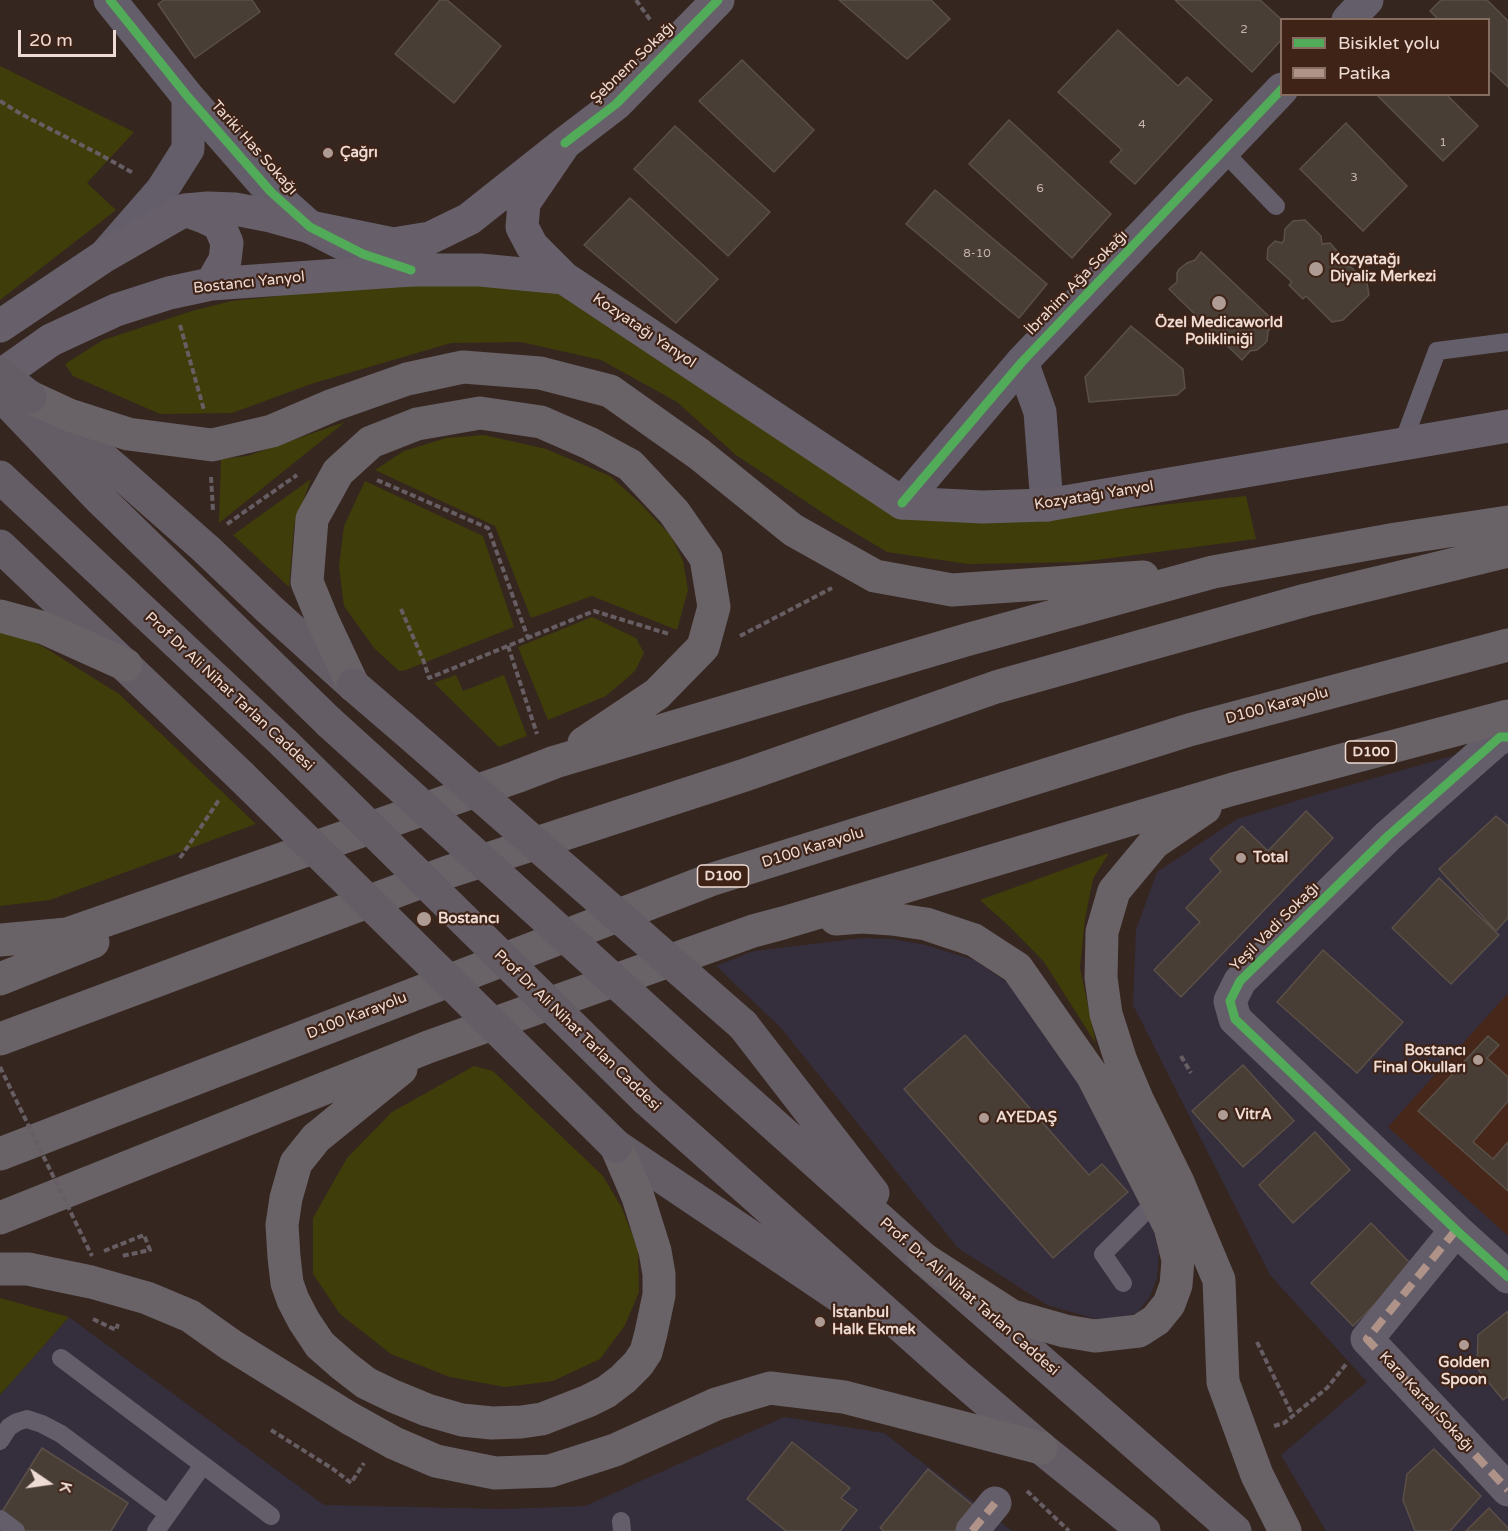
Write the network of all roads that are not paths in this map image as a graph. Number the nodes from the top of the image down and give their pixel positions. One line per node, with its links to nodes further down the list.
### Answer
1 (110, 0): 6 (street, Tariki Has Sokağı)
2 (718, 0): 7 (main road, Şebnem Sokağı)
3 (1366, 0): 4 (street)
4 (1350, 18)
5 (1280, 90): 8 (street, İbrahim Ağa Sokağı)
6 (188, 97): 9 (street); 11 (street, Tariki Has Sokağı)
7 (565, 143): 11 (main road, Tariki Has Sokağı); 13 (main road, Kozyatağı Yanyol)
8 (1222, 151): 10 (lane); 17 (street, İbrahim Ağa Sokağı)
9 (174, 200): 11 (main road, Tariki Has Sokağı); 14 (main road); 15 (main road)
10 (1276, 206)
11 (310, 227): 12 (street, Tariki Has Sokağı)
12 (411, 270): 13 (main road, Bostancı Yanyol); 14 (main road, Bostancı Yanyol)
13 (564, 278): 23 (main road, Kozyatağı Yanyol)
14 (211, 284): 18 (main road, Bostancı Yanyol)
15 (0, 326)
16 (1508, 342): 21 (lane)
17 (1022, 362): 23 (street, İbrahim Ağa Sokağı); 24 (street)
18 (0, 375): 19 (main road, bridge)
19 (16, 401): 28 (highway); 34 (main road); 49 (main road, Prof. Dr. Ali Nihat Tarlan Caddesi, bridge)
20 (1508, 426): 21 (main road, Kozyatağı Yanyol)
21 (1402, 445): 24 (main road, Kozyatağı Yanyol)
22 (0, 477): 54 (main road, Prof Dr Ali Nihat Tarlan Caddesi, bridge)
23 (902, 503): 24 (main road, Kozyatağı Yanyol)
24 (1047, 505)
25 (1508, 522): 28 (highway)
26 (0, 546): 33 (main road)
27 (1508, 550): 42 (highway)
28 (1213, 572): 36 (highway)
29 (0, 616): 33 (highway)
30 (1508, 645): 32 (highway, D100 Karayolu / D100)
31 (1508, 650): 32 (highway)
32 (1466, 655): 45 (highway, D100 Karayolu / D100)
33 (126, 666): 44 (main road, bridge)
34 (353, 685): 36 (highway); 49 (main road, bridge)
35 (1503, 727): 37 (highway, D100); 48 (street, Yeşil Vadi Sokağı)
36 (547, 751): 38 (highway)
37 (1233, 789): 39 (highway); 68 (highway)
38 (270, 863): 40 (highway); 41 (highway)
39 (783, 923): 43 (highway); 46 (highway)
40 (0, 940)
41 (0, 979)
42 (0, 1039)
43 (428, 1047): 44 (highway); 47 (highway)
44 (616, 1146): 54 (main road)
45 (0, 1154)
46 (1156, 1201): 49 (highway); 52 (lane)
47 (0, 1218)
48 (1456, 1230): 51 (street, Yeşil Vadi Sokağı); 58 (street, Kara Kartal Sokağı)
49 (924, 1259): 67 (main road, Prof. Dr. Ali Nihat Tarlan Caddesi)
50 (0, 1269): 56 (highway)
51 (1508, 1277)
52 (1124, 1283)
53 (61, 1358): 57 (lane)
54 (957, 1375): 56 (main road)
55 (0, 1441): 60 (lane)
56 (1041, 1448): 63 (main road)
57 (203, 1465): 60 (lane); 61 (lane)
58 (1508, 1490)
59 (994, 1503): 66 (street)
60 (168, 1514): 65 (lane)
61 (271, 1516)
62 (0, 1519): 64 (lane)
63 (1132, 1525)
64 (16, 1531)
65 (156, 1531)
66 (972, 1531)
67 (1235, 1531)
68 (1285, 1531)

